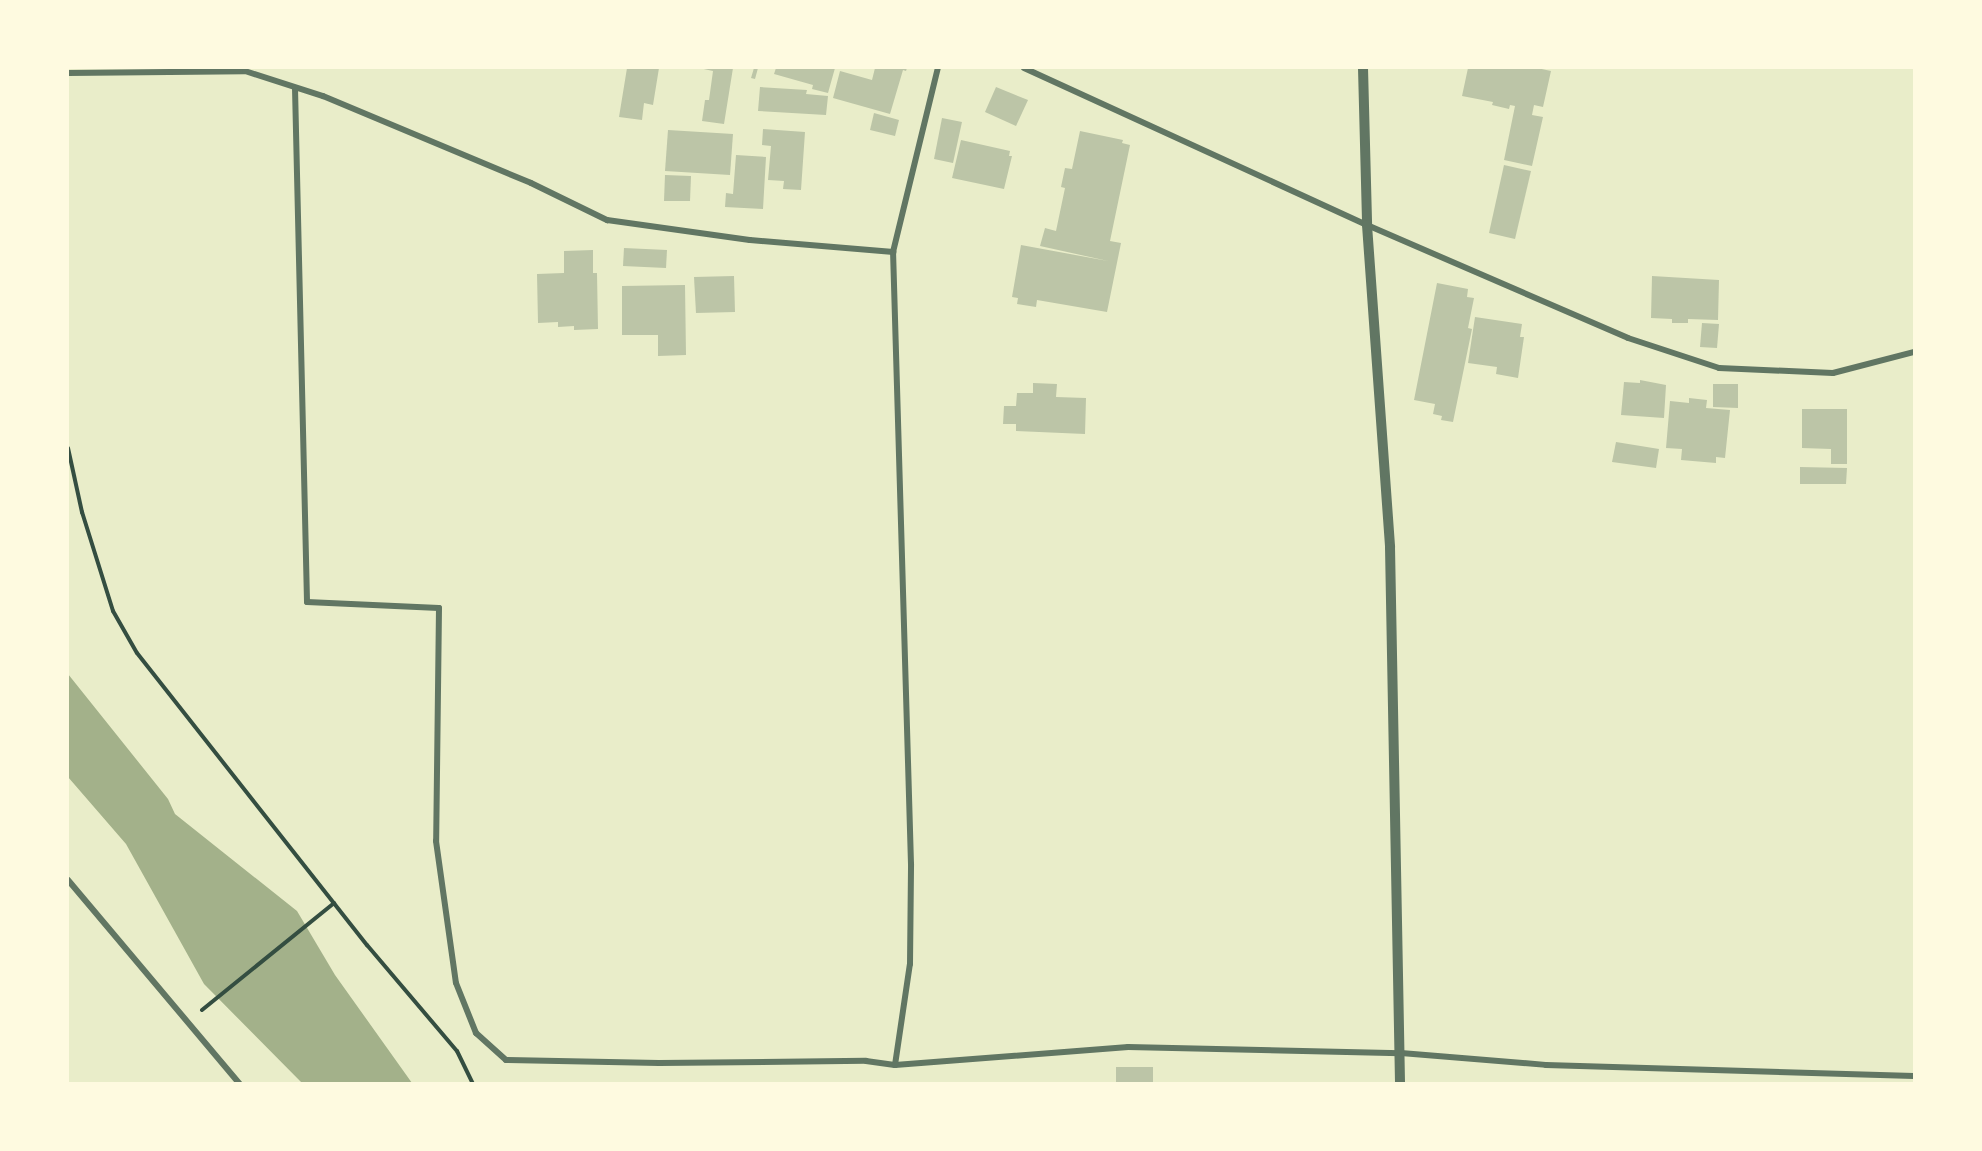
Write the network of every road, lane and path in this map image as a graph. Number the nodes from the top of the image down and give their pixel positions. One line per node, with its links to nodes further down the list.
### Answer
1 (938, 68): 7 (street)
2 (1024, 68): 6 (street)
3 (1363, 68): 6 (street)
4 (68, 73): 5 (street)
5 (295, 87): 7 (street); 14 (street)
6 (1367, 225): 8 (street); 13 (street)
7 (893, 252): 14 (street)
8 (1914, 352)
9 (68, 448): 11 (path)
10 (68, 880): 12 (street)
11 (334, 903): 12 (path); 17 (path)
12 (187, 1022): 16 (street)
13 (1401, 1053): 14 (street); 15 (street); 18 (street)
14 (895, 1065)
15 (1914, 1076)
16 (240, 1083)
17 (474, 1083)
18 (1400, 1083)

